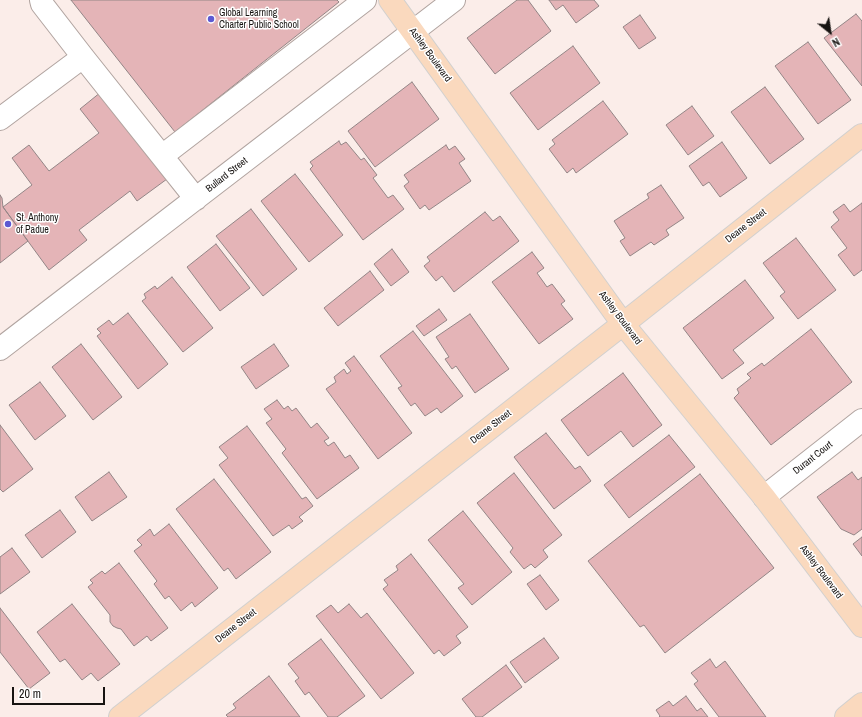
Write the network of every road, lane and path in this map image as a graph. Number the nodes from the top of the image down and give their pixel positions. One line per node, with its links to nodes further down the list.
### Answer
1 (365, 0): 9 (street)
2 (390, 0): 5 (main road, Ashley Boulevard)
3 (454, 0): 5 (street, Bullard Street)
4 (42, 2): 6 (street)
5 (413, 32): 10 (street, Bullard Street); 11 (main road, Ashley Boulevard)
6 (83, 58): 7 (street); 9 (street)
7 (0, 119)
8 (862, 135): 11 (main road, Deane Street)
9 (162, 156): 10 (street)
10 (196, 199): 12 (street, Bullard Street)
11 (623, 324): 14 (main road, Ashley Boulevard); 17 (main road, Deane Street)
12 (0, 349)
13 (862, 420): 14 (street, Durant Court)
14 (764, 497): 15 (main road, Ashley Boulevard)
15 (862, 626)
16 (862, 704): 18 (main road)
17 (120, 717)
18 (846, 717)

